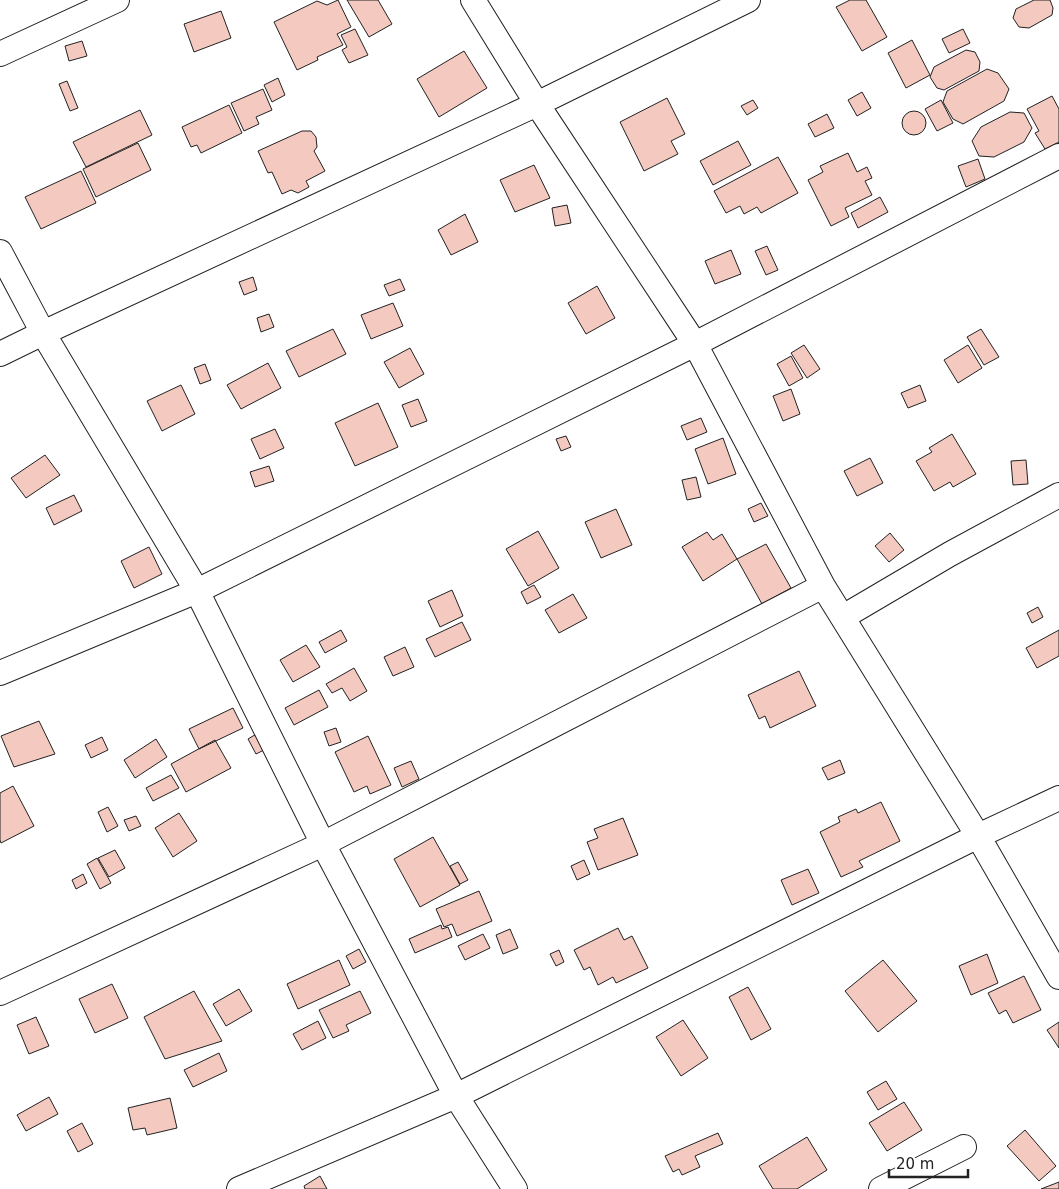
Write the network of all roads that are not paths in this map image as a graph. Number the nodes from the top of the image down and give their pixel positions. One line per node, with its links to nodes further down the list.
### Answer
1 (117, 0): 4 (street)
2 (473, 0): 5 (street)
3 (748, 0): 5 (street)
4 (0, 54)
5 (537, 104): 8 (street); 9 (street)
6 (1059, 156): 9 (street)
7 (0, 252): 8 (street)
8 (43, 333): 10 (street); 13 (street)
9 (695, 344): 12 (street); 13 (street)
10 (0, 354)
11 (1059, 495): 14 (street)
12 (823, 586): 14 (street); 18 (street)
13 (197, 591): 15 (street); 18 (street)
14 (843, 616): 17 (street)
15 (0, 672)
16 (1059, 798): 17 (street)
17 (978, 836): 19 (street); 21 (street)
18 (323, 844): 20 (street); 21 (street)
19 (1059, 977)
20 (0, 993)
21 (456, 1096): 23 (street); 24 (street)
22 (964, 1147): 25 (street)
23 (239, 1189)
24 (515, 1189)
25 (881, 1189)

